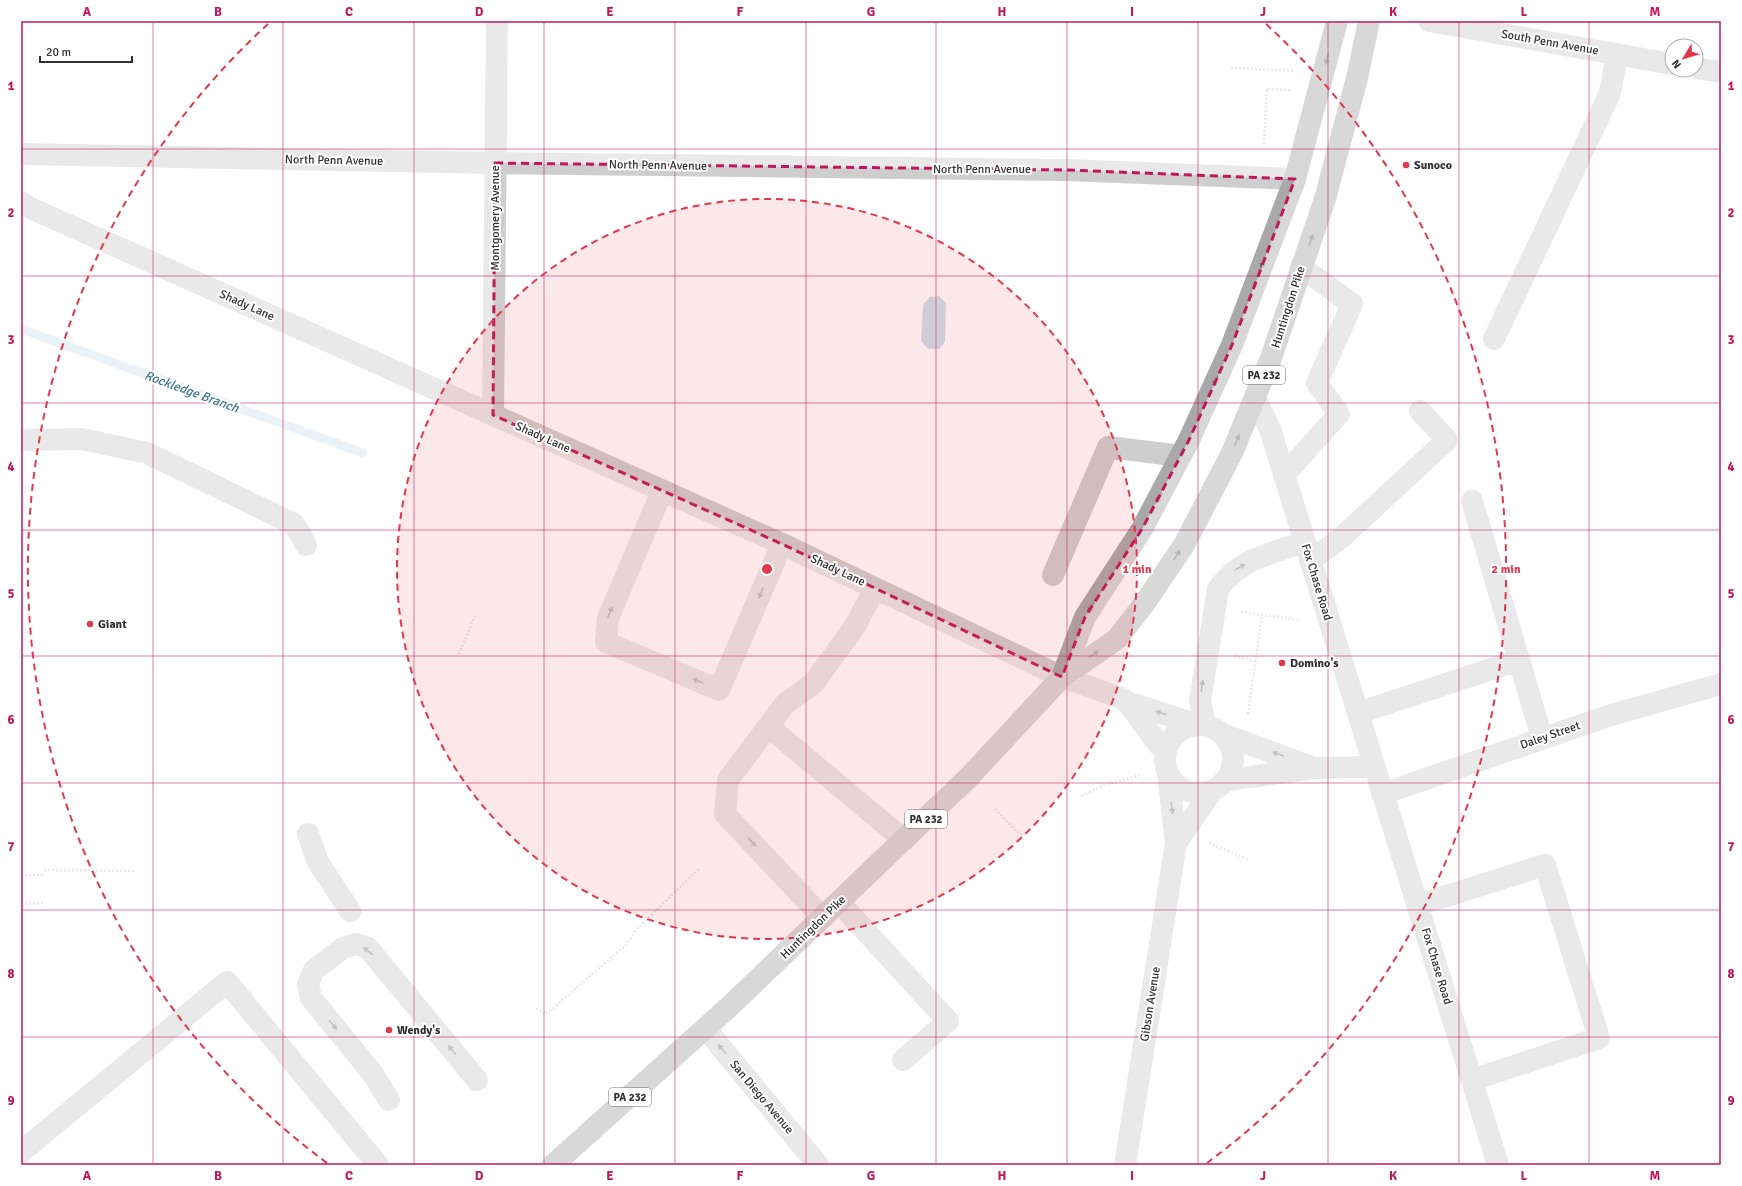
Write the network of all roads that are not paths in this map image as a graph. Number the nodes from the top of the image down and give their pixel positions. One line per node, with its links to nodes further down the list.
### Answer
1 (497, 21): 10 (street, Montgomery Avenue)
2 (1337, 21): 11 (main road, Huntingdon Pike / PA 232, one-way to 11)
3 (1369, 21): 13 (main road, Huntingdon Pike / PA 232, one-way to 3)
4 (1428, 21): 5 (street, South Penn Avenue)
5 (1617, 54): 6 (street, South Penn Avenue); 14 (street)
6 (1664, 63)
7 (1704, 69): 8 (street)
8 (1721, 72)
9 (21, 154): 10 (street, North Penn Avenue)
10 (495, 163): 11 (street, North Penn Avenue); 17 (street, Montgomery Avenue)
11 (1295, 179): 19 (main road, Huntingdon Pike / PA 232, one-way to 19)
12 (21, 202): 17 (street, Shady Lane)
13 (1301, 267): 15 (main road, Huntingdon Pike / PA 232); 20 (street)
14 (1494, 340)
15 (1256, 398): 20 (street, Fox Chase Road); 29 (main road, Huntingdon Pike / PA 232, one-way to 15)
16 (1420, 411): 25 (street)
17 (493, 415): 21 (street, Shady Lane)
18 (21, 440): 24 (street)
19 (1181, 456): 26 (street); 29 (main road, Huntingdon Pike / PA 232, one-way to 29)
20 (1284, 475): 25 (street, Fox Chase Road)
21 (662, 491): 23 (street, Shady Lane); 23 (street, one-way to 21)
22 (1472, 501): 28 (street)
23 (782, 544): 27 (street, Shady Lane)
24 (306, 545)
25 (1307, 552): 32 (street, Fox Chase Road); 33 (street, one-way to 25)
26 (1053, 575)
27 (875, 588): 29 (street, Shady Lane); 34 (street)
28 (1519, 660): 32 (street); 36 (street)
29 (1062, 677): 31 (street); 43 (main road, Huntingdon Pike / PA 232)
30 (1721, 684): 36 (street, Daley Street)
31 (1127, 702): 33 (street, one-way to 31); 37 (street)
32 (1358, 713): 38 (street, Fox Chase Road)
33 (1200, 725): 35 (street); 37 (street)
34 (768, 727): 43 (street); 48 (street, one-way to 48)
35 (1225, 735): 39 (street, one-way to 35); 40 (street)
36 (1542, 738): 41 (street, Daley Street)
37 (1167, 764): 40 (street); 44 (street, one-way to 44)
38 (1374, 767): 39 (street); 41 (street, Fox Chase Road)
39 (1314, 768): 40 (street)
40 (1220, 785): 44 (street)
41 (1382, 794): 46 (street, Fox Chase Road)
42 (308, 834): 47 (street)
43 (904, 840): 45 (main road, Huntingdon Pike / PA 232)
44 (1176, 843): 58 (street, Gibson Avenue)
45 (839, 902): 48 (main road, Huntingdon Pike / PA 232); 50 (street)
46 (1418, 905): 52 (street, Fox Chase Road); 52 (street)
47 (350, 911)
48 (823, 918): 49 (main road, Huntingdon Pike / PA 232)
49 (706, 1029): 56 (main road, Huntingdon Pike / PA 232); 57 (street, San Diego Avenue, one-way to 49)
50 (903, 1060)
51 (477, 1080): 53 (street, one-way to 53)
52 (1472, 1080): 59 (street, Fox Chase Road)
53 (389, 1100)
54 (21, 1152): 55 (street)
55 (378, 1165)
56 (554, 1165)
57 (818, 1165)
58 (1125, 1165)
59 (1498, 1165)

